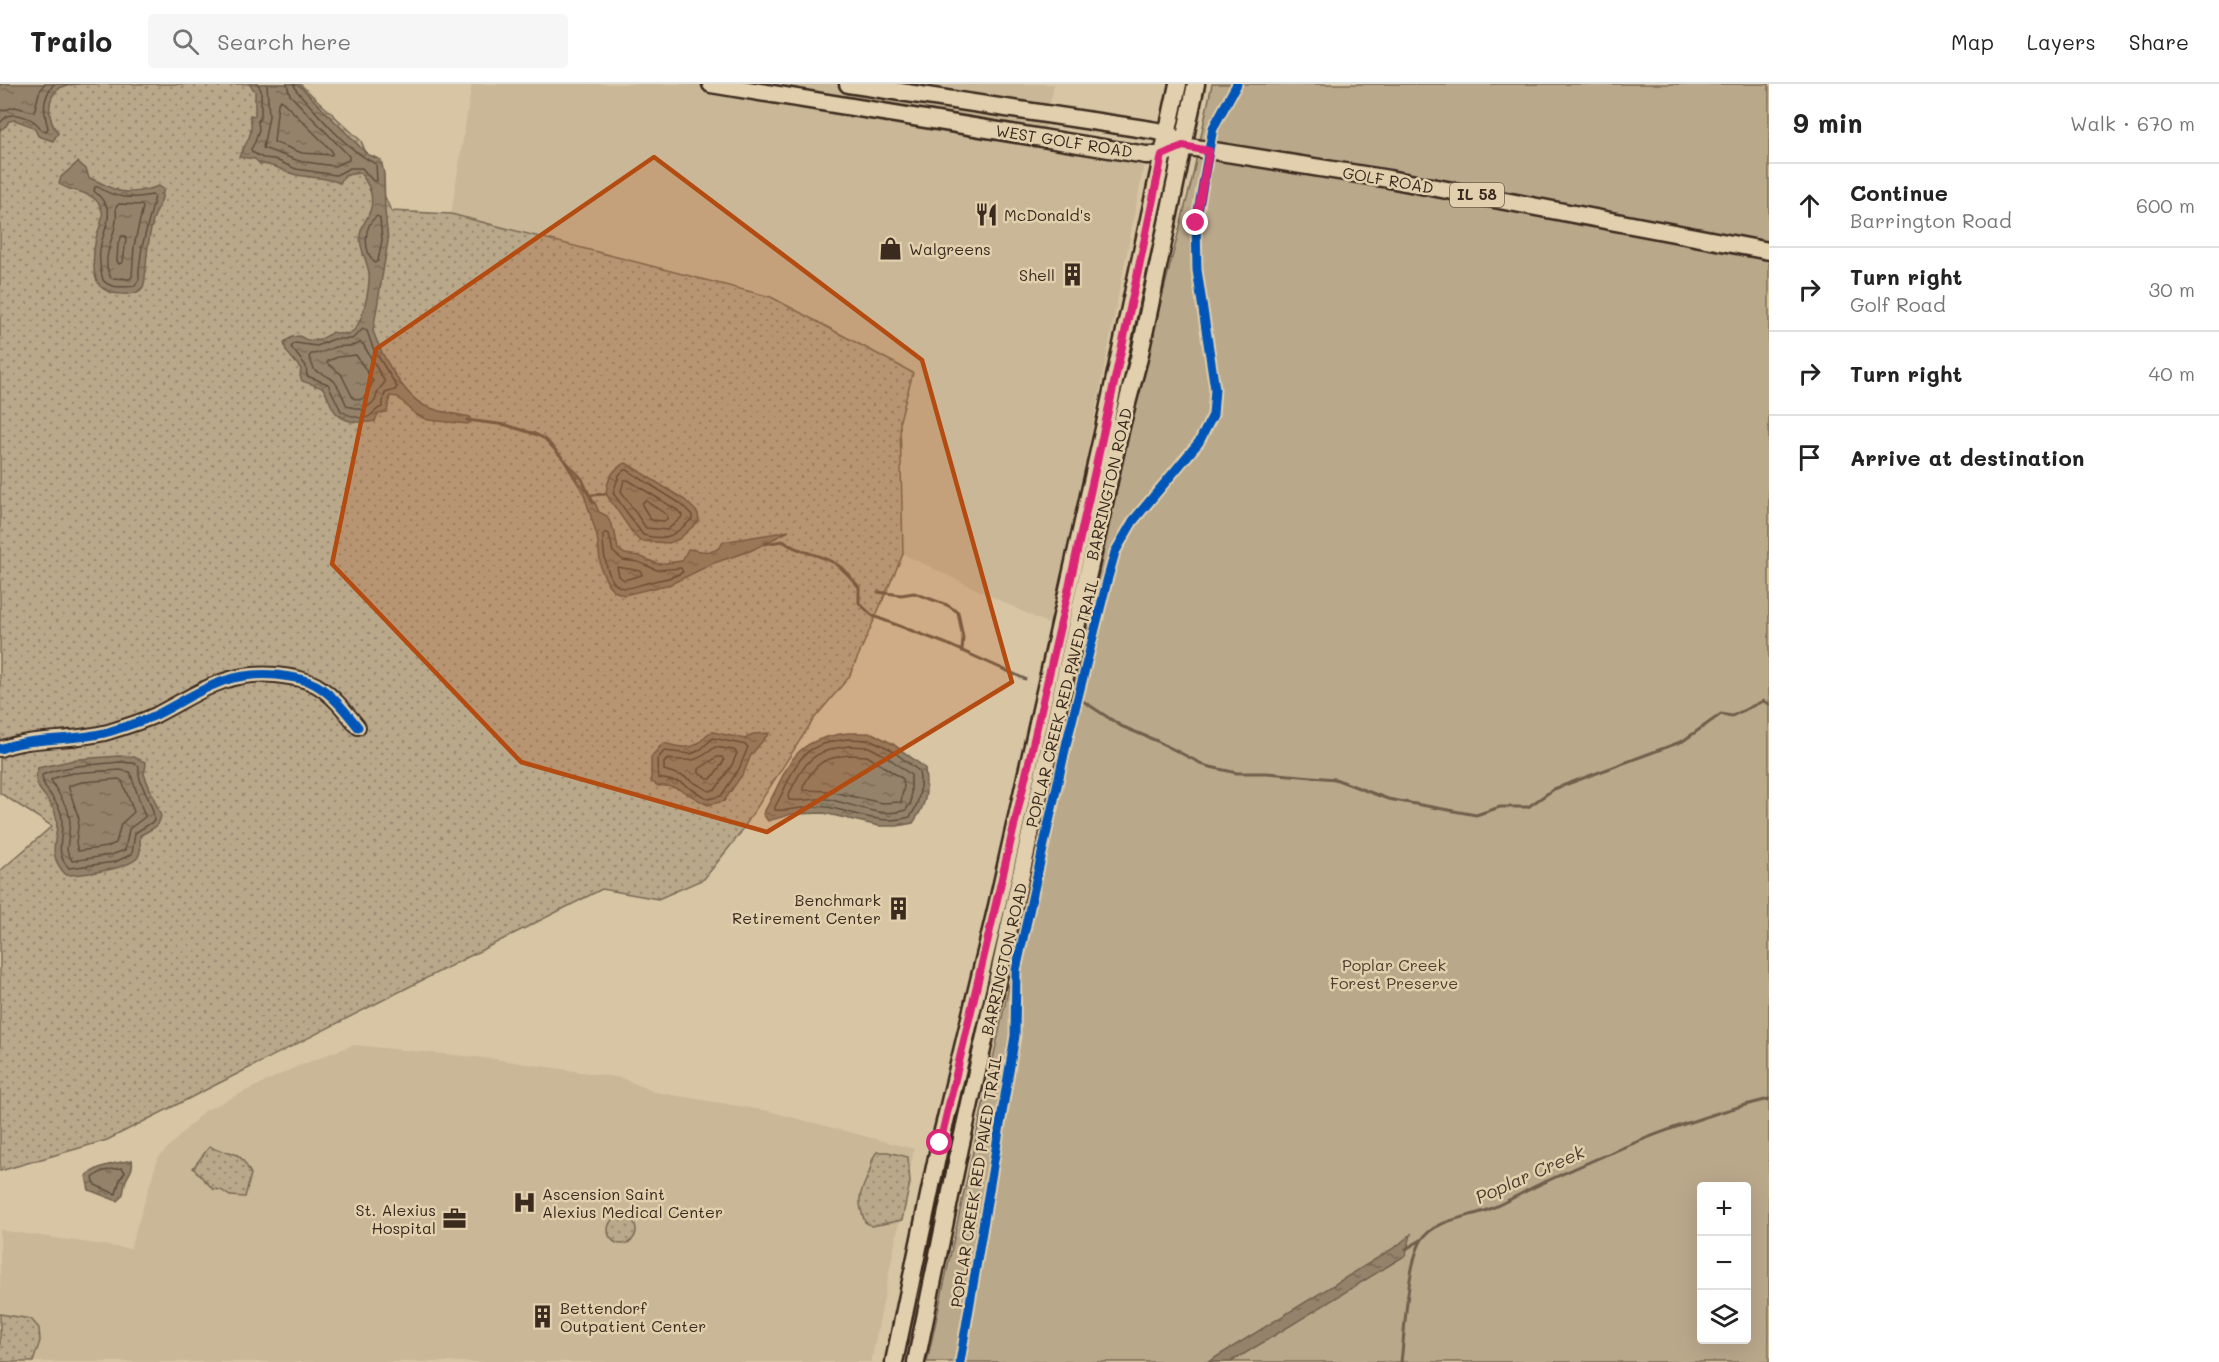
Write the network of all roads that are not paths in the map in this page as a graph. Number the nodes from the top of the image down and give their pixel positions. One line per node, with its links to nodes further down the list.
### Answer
1 (711, 84): 7 (main road, WEST GOLF ROAD)
2 (848, 84): 5 (main road, WEST GOLF ROAD)
3 (1178, 84): 5 (main road, BARRINGTON ROAD)
4 (1196, 84): 6 (main road, BARRINGTON ROAD)
5 (1168, 133): 6 (main road); 7 (main road, BARRINGTON ROAD)
6 (1183, 146): 7 (main road, WEST GOLF ROAD); 8 (main road, GOLF ROAD / IL 58); 12 (main road, BARRINGTON ROAD)
7 (1162, 155): 11 (main road, BARRINGTON ROAD)
8 (1769, 251)
9 (358, 727): 10 (street)
10 (0, 749)
11 (894, 1362)
12 (916, 1362)

